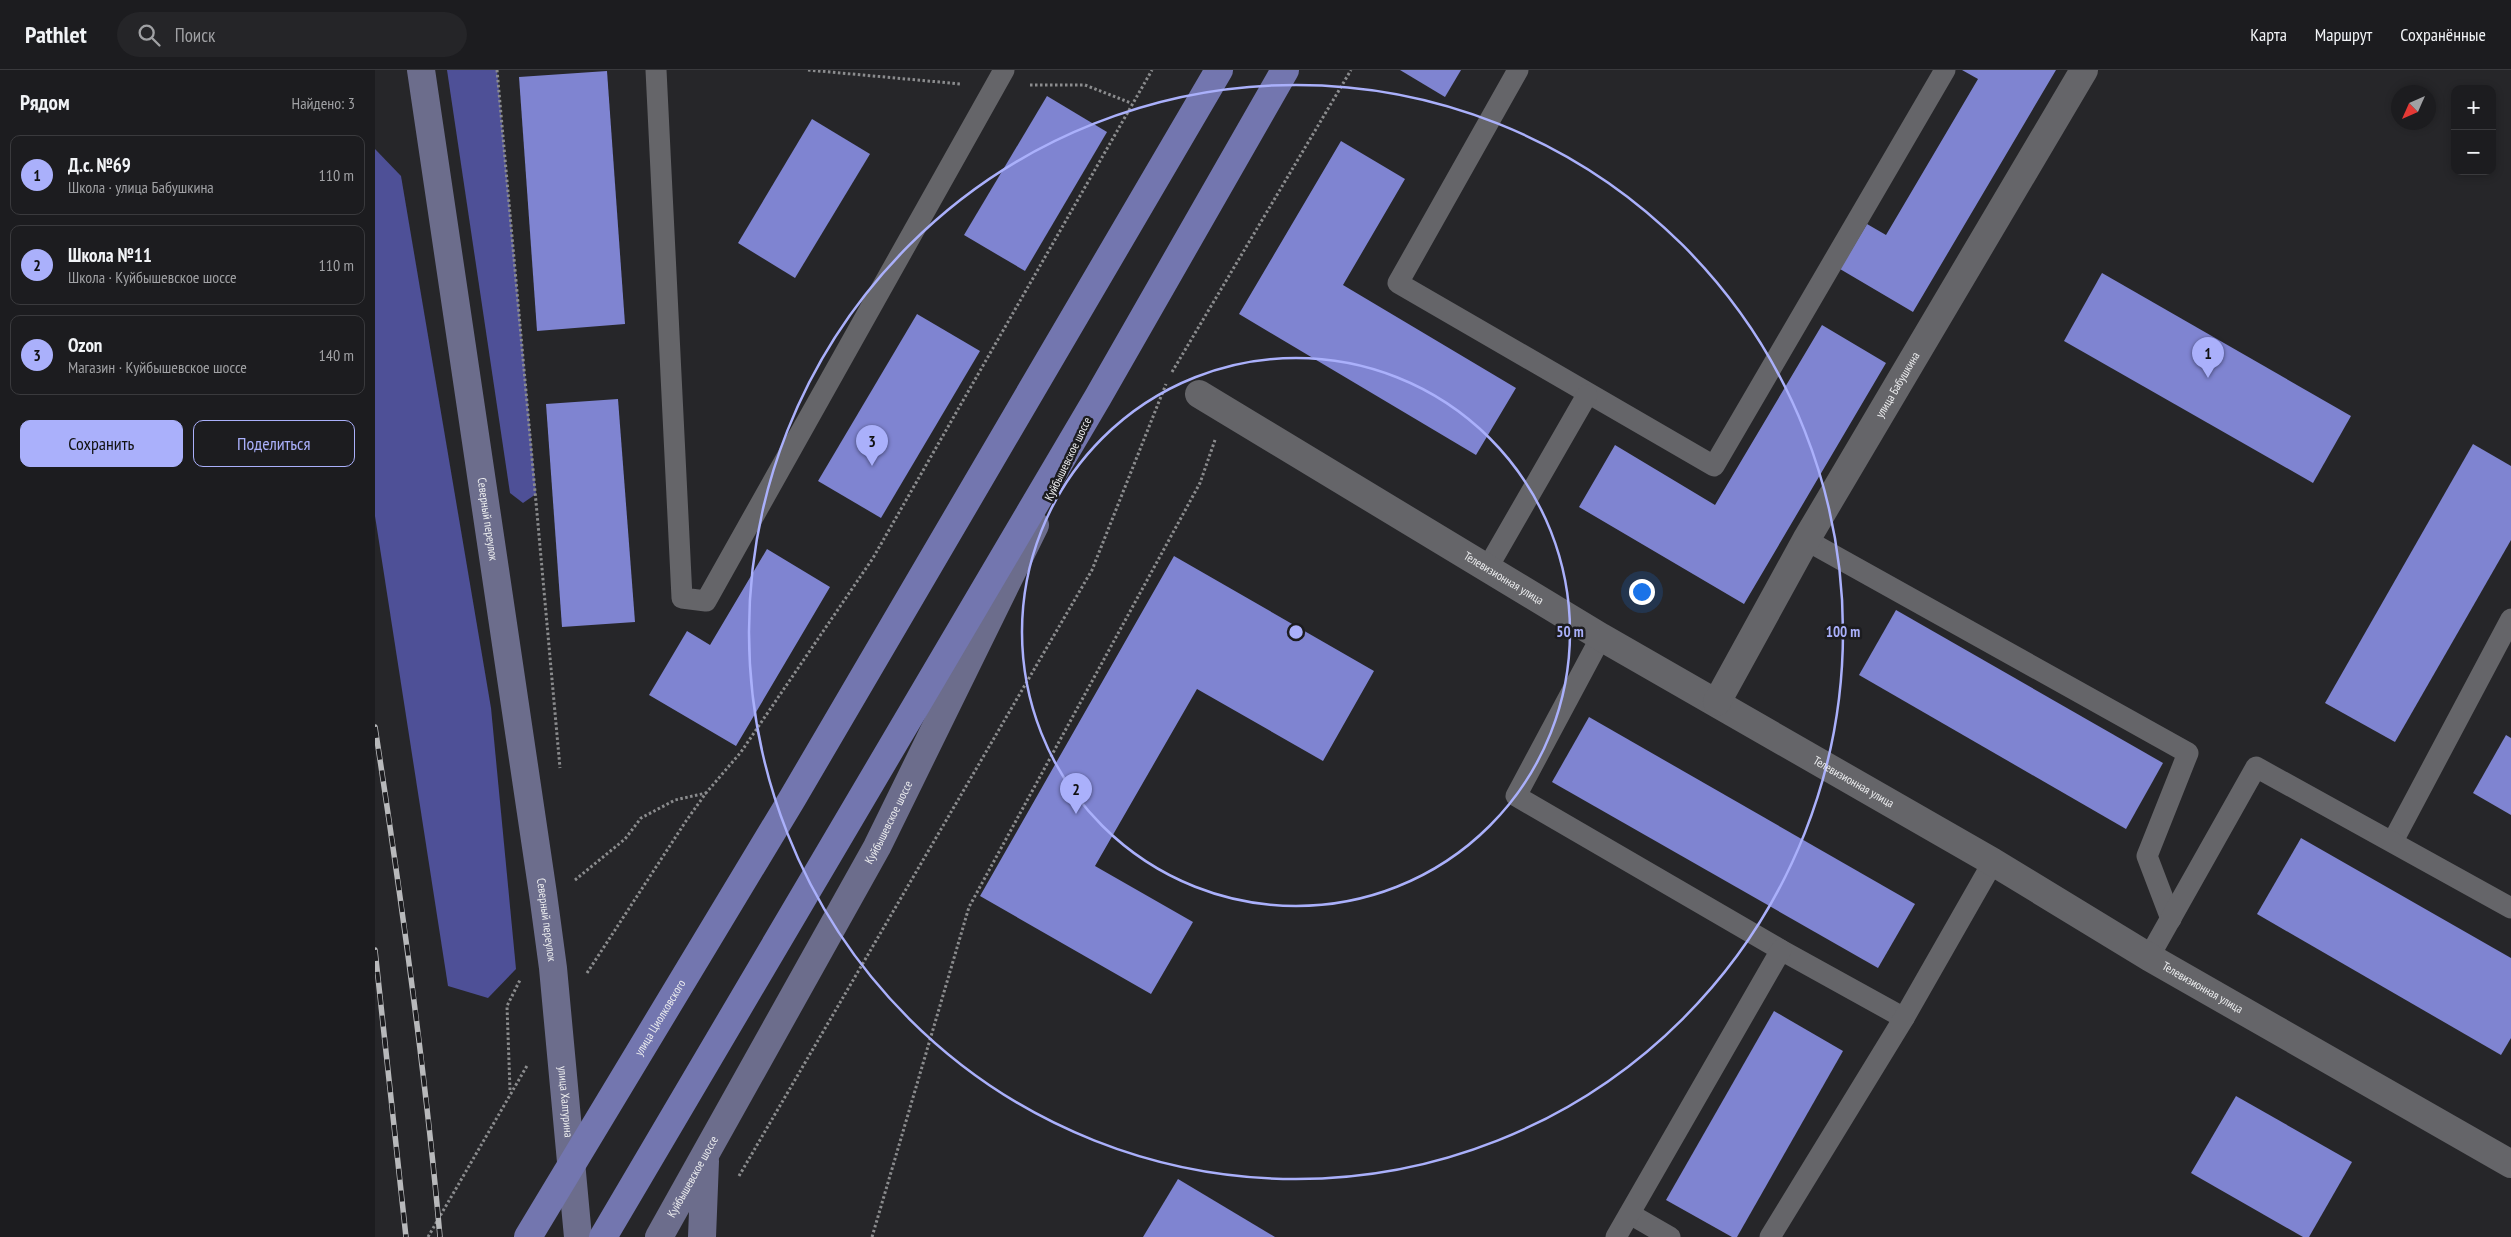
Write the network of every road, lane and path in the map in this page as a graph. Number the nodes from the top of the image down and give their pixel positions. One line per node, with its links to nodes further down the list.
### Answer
1 (421, 70): 31 (main road, Северный переулок)
2 (497, 70): 21 (path)
3 (656, 70): 4 (lane)
4 (1004, 70)
5 (1152, 70): 22 (path)
6 (1219, 70): 39 (main road, улица Циолковского)
7 (1285, 70): 14 (main road, Куйбышевское шоссе)
8 (1351, 70): 37 (path)
9 (1518, 70): 13 (lane)
10 (1945, 70): 13 (lane)
11 (2084, 70): 16 (street, улица Бабушкина)
12 (1199, 394): 15 (street, Телевизионная улица)
13 (1587, 395): 17 (lane)
14 (1098, 397): 35 (main road, Куйбышевское шоссе); 41 (main road, Куйбышевское шоссе)
15 (1225, 410): 17 (street, Телевизионная улица); 44 (path)
16 (1806, 540): 20 (street, улица Бабушкина); 28 (lane)
17 (1488, 567): 19 (street, Телевизионная улица)
18 (2511, 619): 24 (lane)
19 (1601, 637): 20 (street, Телевизионная улица); 29 (lane)
20 (1717, 702): 25 (street, Телевизионная улица)
21 (561, 776)
22 (706, 792): 23 (path); 26 (path)
23 (686, 821)
24 (2393, 841): 27 (lane); 28 (lane)
25 (1993, 862): 30 (street, Телевизионная улица); 33 (lane)
26 (570, 874)
27 (2511, 908)
28 (2171, 919): 30 (lane)
29 (1781, 950): 33 (lane); 38 (lane)
30 (2149, 957): 36 (street, Телевизионная улица)
31 (553, 968): 40 (main road, улица Халтурина)
32 (507, 1006): 34 (path)
33 (1904, 1018): 47 (lane)
34 (510, 1091)
35 (705, 1157): 42 (main road, Куйбышевское шоссе); 43 (main road)
36 (2511, 1164)
37 (735, 1184)
38 (1630, 1214): 45 (lane); 46 (lane)
39 (528, 1237)
40 (578, 1237)
41 (603, 1237)
42 (659, 1237)
43 (701, 1237)
44 (872, 1237)
45 (1616, 1237)
46 (1669, 1237)
47 (1769, 1237)

